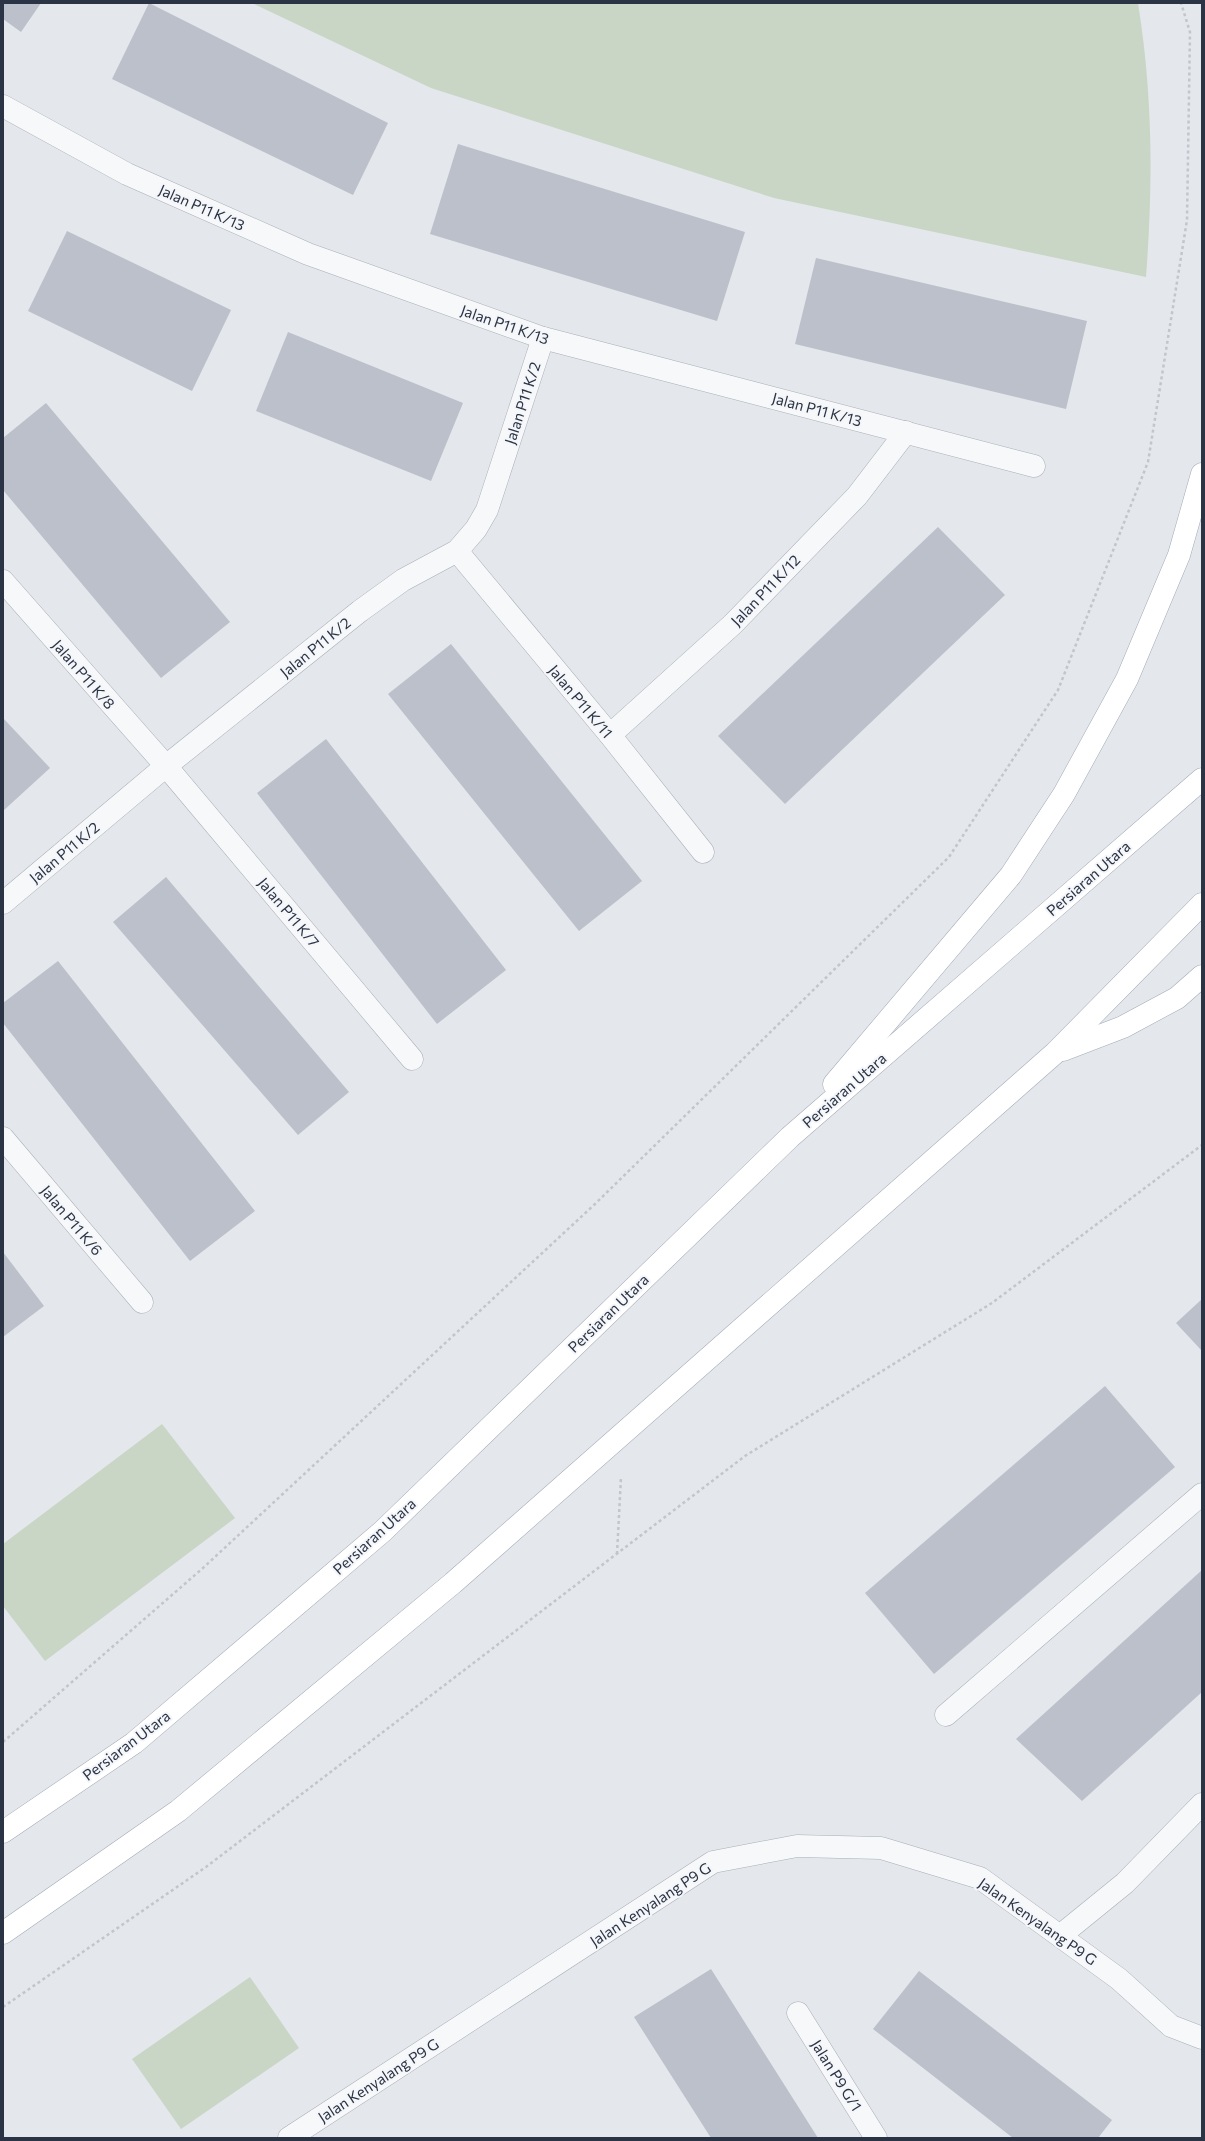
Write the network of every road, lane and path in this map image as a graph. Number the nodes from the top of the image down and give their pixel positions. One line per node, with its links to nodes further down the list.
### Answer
1 (1181, 3): 26 (path)
2 (3, 106): 3 (street, Jalan P11 K/13)
3 (543, 338): 4 (street, Jalan P11 K/13); 7 (street, Jalan P11 K/2)
4 (906, 432): 5 (street, Jalan P11 K/13); 9 (street, Jalan P11 K/12)
5 (1034, 466)
6 (1202, 474): 18 (main road)
7 (457, 552): 9 (street, Jalan P11 K/11); 10 (street, Jalan P11 K/2)
8 (3, 582): 10 (street, Jalan P11 K/8)
9 (610, 735): 12 (street, Jalan P11 K/11)
10 (166, 766): 13 (street, Jalan P11 K/2); 17 (street, Jalan P11 K/7)
11 (1202, 779): 18 (main road, Persiaran Utara)
12 (703, 852)
13 (3, 903)
14 (1202, 904): 16 (main road)
15 (1202, 976): 16 (main road)
16 (1055, 1053): 22 (main road)
17 (412, 1059)
18 (790, 1137): 28 (main road, Persiaran Utara)
19 (3, 1138): 21 (street, Jalan P11 K/6)
20 (1202, 1145): 24 (path)
21 (142, 1302)
22 (624, 1433): 24 (path); 29 (main road)
23 (1202, 1494): 25 (street)
24 (617, 1554): 31 (path)
25 (946, 1715)
26 (3, 1742)
27 (1202, 1804): 30 (street)
28 (3, 1832)
29 (3, 1933)
30 (1060, 1935): 33 (street, Jalan Kenyalang P9 G); 34 (street, Jalan Kenyalang P9 G)
31 (3, 2007)
32 (798, 2013): 35 (street, Jalan P9 G/1)
33 (1202, 2038)
34 (289, 2138)
35 (876, 2138)

